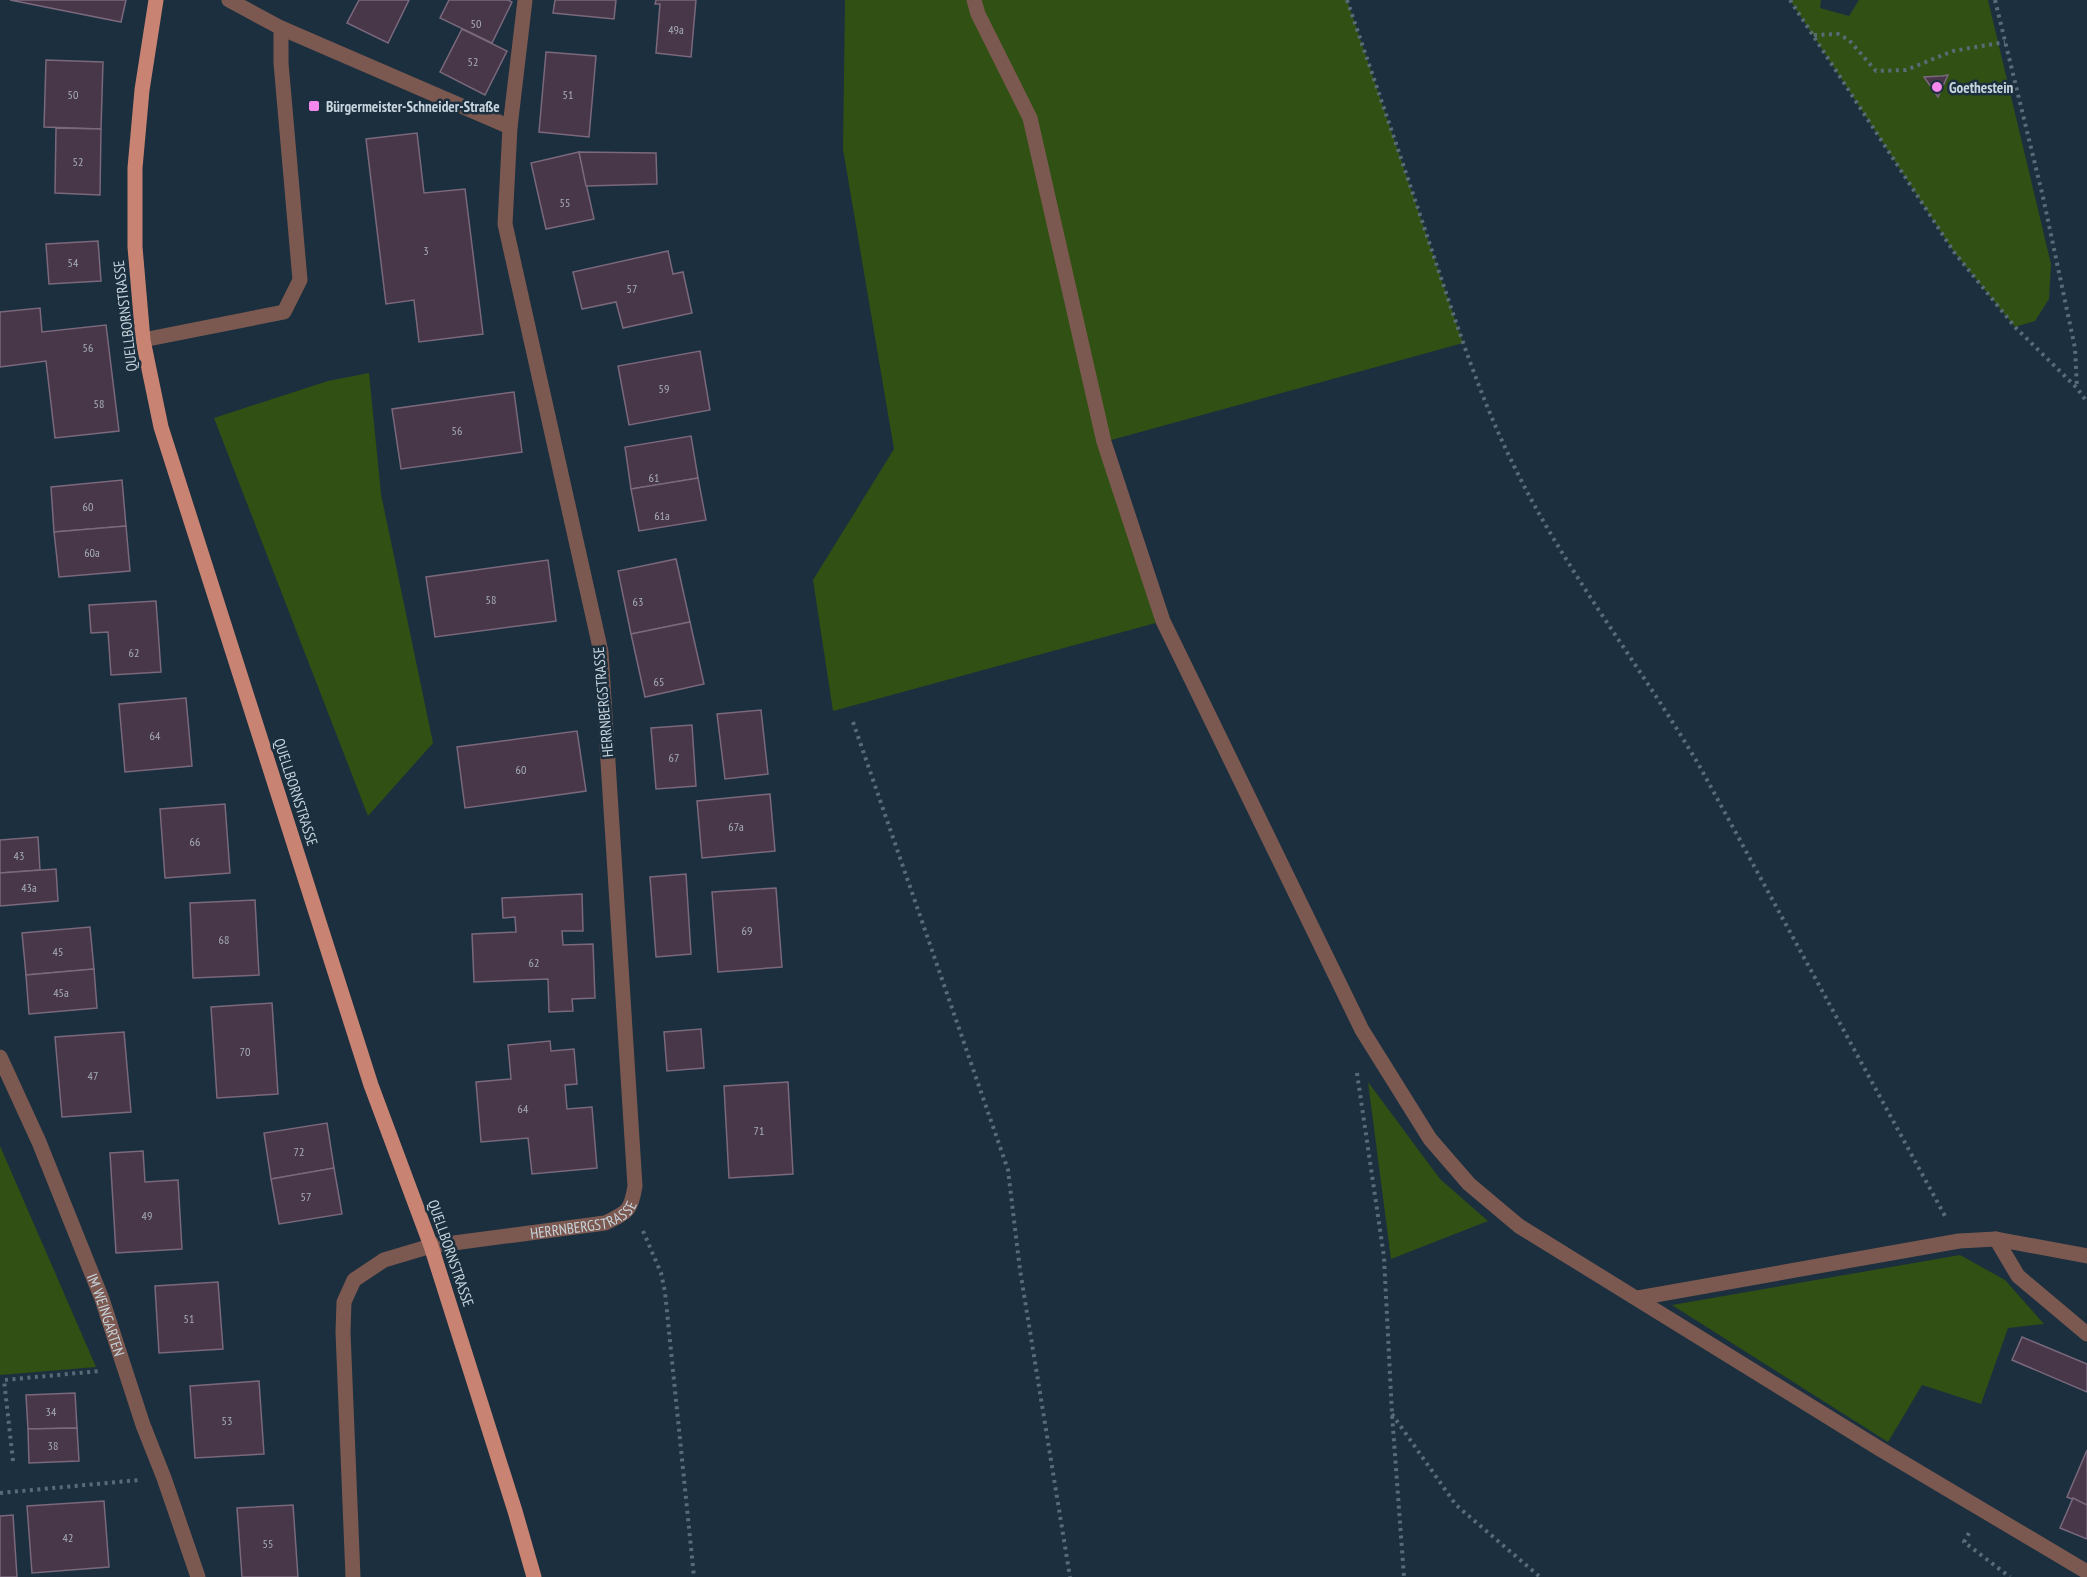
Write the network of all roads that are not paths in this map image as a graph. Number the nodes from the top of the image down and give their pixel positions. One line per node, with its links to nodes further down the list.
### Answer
1 (156, 0): 7 (main road, QUELLBORNSTRASSE)
2 (229, 0): 5 (street)
3 (525, 0): 6 (street, HERRNBERGSTRASSE)
4 (974, 0): 12 (street)
5 (281, 28): 6 (street); 7 (street)
6 (510, 127): 10 (street, HERRNBERGSTRASSE)
7 (143, 340): 10 (main road, QUELLBORNSTRASSE)
8 (0, 1057): 15 (street, IM WEINGARTEN)
9 (1996, 1239): 11 (street); 12 (street); 13 (street)
10 (431, 1246): 16 (street); 17 (main road, QUELLBORNSTRASSE)
11 (2087, 1256)
12 (1638, 1298): 14 (street)
13 (2087, 1334)
14 (2087, 1572)
15 (198, 1577)
16 (353, 1577)
17 (534, 1577)

